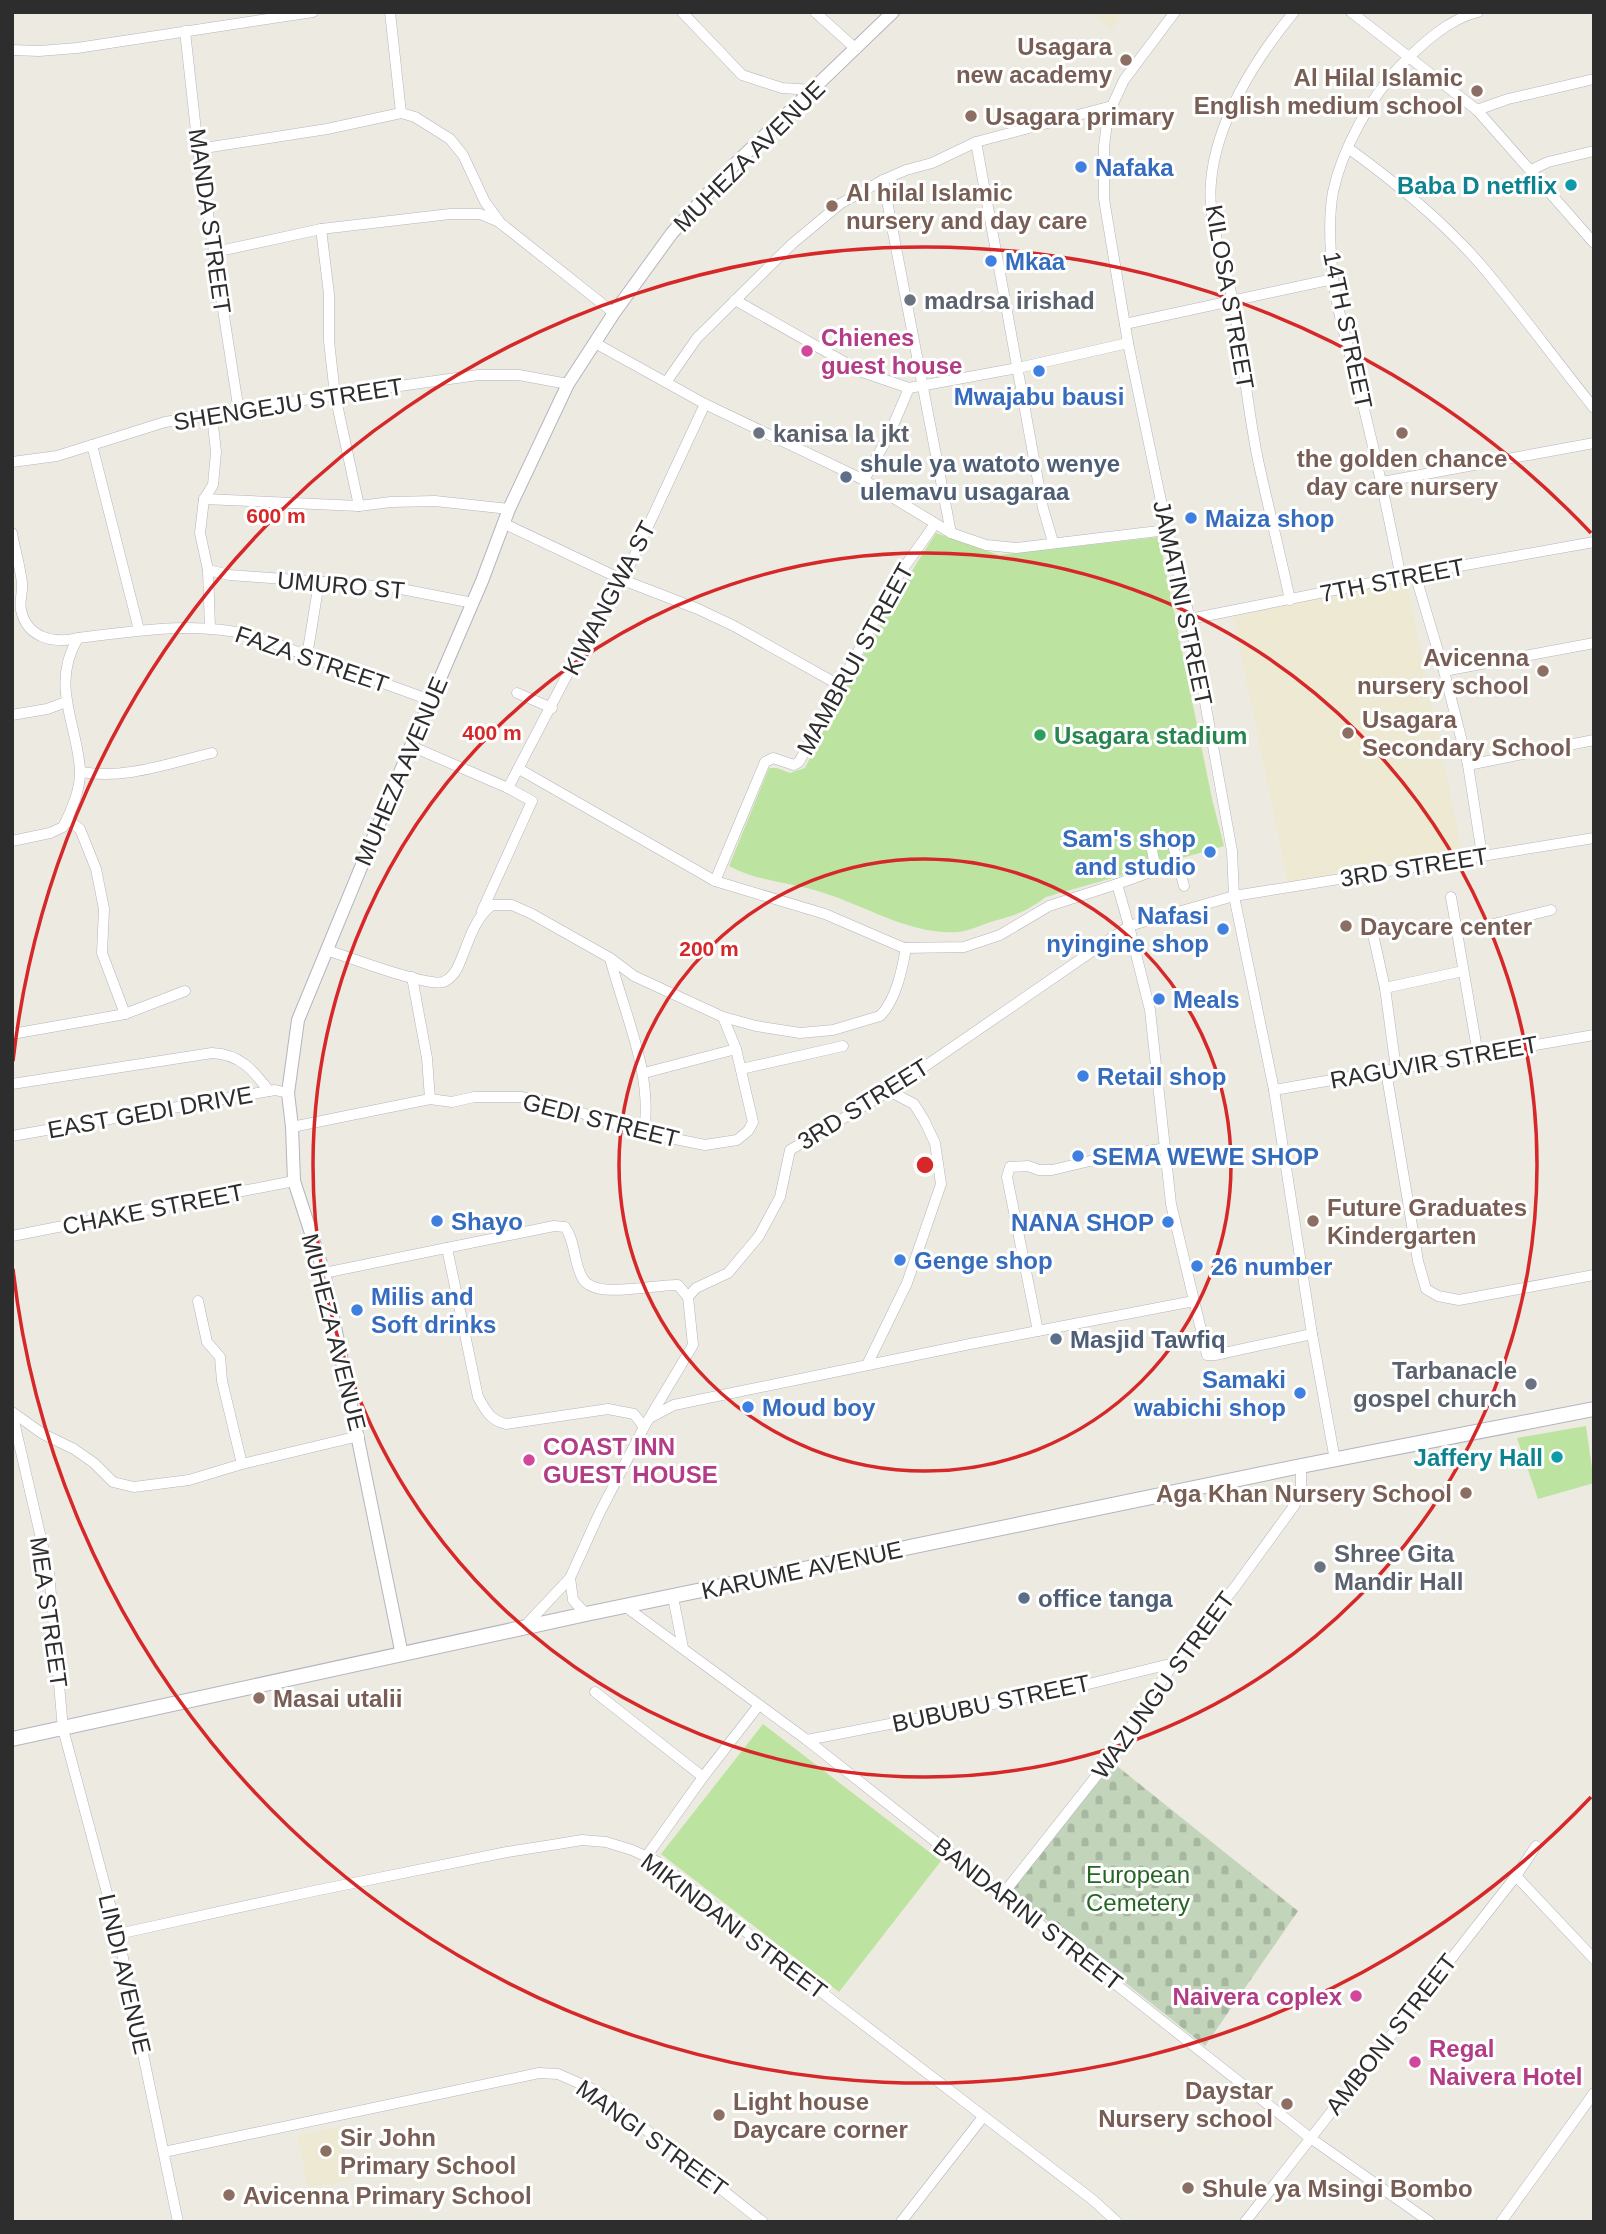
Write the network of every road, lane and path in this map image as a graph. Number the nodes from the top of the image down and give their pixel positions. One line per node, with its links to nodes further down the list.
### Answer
1 (313, 12): 10 (street)
2 (390, 12): 19 (street)
3 (682, 12): 16 (street)
4 (815, 12): 12 (street)
5 (893, 12): 12 (street, MUHEZA AVENUE)
6 (1175, 12): 17 (street, JAMATINI STREET)
7 (1294, 12): 32 (street, KILOSA STREET)
8 (1351, 12): 14 (street)
9 (1472, 13): 14 (street, 14TH STREET)
10 (257, 17): 11 (street)
11 (185, 31): 13 (street); 22 (street, MANDA STREET)
12 (856, 49): 16 (street, MUHEZA AVENUE)
13 (12, 50)
14 (1408, 58): 18 (street); 21 (street, 14TH STREET)
15 (1594, 79): 18 (street)
16 (813, 90): 33 (street, MUHEZA AVENUE)
17 (1112, 106): 20 (street); 34 (street, JAMATINI STREET)
18 (1477, 110): 24 (street)
19 (401, 113): 22 (street); 26 (street)
20 (976, 142): 25 (street); 37 (street)
21 (1348, 148): 30 (street, 14TH STREET); 44 (street)
22 (198, 149): 29 (street, MANDA STREET)
23 (1594, 151): 24 (street)
24 (1531, 170): 28 (street)
25 (883, 180): 31 (street); 40 (street)
26 (499, 222): 27 (street); 33 (street)
27 (320, 229): 29 (street); 42 (street)
28 (1592, 237)
29 (215, 252): 45 (street, MANDA STREET)
30 (1333, 279): 32 (street); 51 (street, 14TH STREET)
31 (735, 300): 38 (street); 41 (street)
32 (1233, 301): 34 (street); 67 (street, KILOSA STREET)
33 (614, 313): 35 (street, MUHEZA AVENUE)
34 (1125, 324): 36 (street, JAMATINI STREET)
35 (595, 343): 38 (street); 39 (street, MUHEZA AVENUE)
36 (1128, 343): 37 (street); 57 (street, JAMATINI STREET)
37 (1018, 368): 40 (street); 60 (street)
38 (667, 381): 43 (street)
39 (568, 384): 42 (street, SHENGEJU STREET); 54 (street, MUHEZA AVENUE)
40 (924, 386): 41 (street); 59 (street)
41 (909, 388): 50 (street)
42 (335, 395): 45 (street, SHENGEJU STREET); 53 (street)
43 (705, 404): 50 (street); 65 (street, KIWANGWA ST)
44 (1594, 408)
45 (239, 412): 46 (street, SHENGEJU STREET)
46 (212, 416): 48 (street, SHENGEJU STREET); 52 (street)
47 (1594, 443): 51 (street)
48 (92, 445): 49 (street, SHENGEJU STREET); 72 (street)
49 (12, 462)
50 (864, 480): 56 (street)
51 (1382, 482): 64 (street, 14TH STREET)
52 (204, 499): 53 (street); 62 (street)
53 (359, 506): 54 (street)
54 (509, 509): 55 (street, MUHEZA AVENUE)
55 (505, 524): 65 (street); 68 (street, MUHEZA AVENUE)
56 (935, 524): 59 (street); 77 (street, MAMBRUI STREET)
57 (1167, 530): 60 (street); 70 (street, JAMATINI STREET)
58 (12, 533): 69 (street)
59 (951, 533): 60 (street)
60 (1053, 542)
61 (1594, 542): 63 (street, 7TH STREET)
62 (208, 570): 66 (street, UMURO ST); 71 (street)
63 (1415, 574): 64 (street, 7TH STREET); 76 (street)
64 (1401, 578): 67 (street, 7TH STREET)
65 (623, 580): 77 (street); 81 (street, KIWANGWA ST)
66 (319, 582): 68 (street, UMURO ST); 75 (street)
67 (1290, 600): 70 (street, 7TH STREET)
68 (473, 603): 79 (street, MUHEZA AVENUE)
69 (16, 608): 73 (street, FAZA STREET)
70 (1190, 619): 99 (street, JAMATINI STREET)
71 (211, 628): 72 (street, FAZA STREET); 75 (street, FAZA STREET)
72 (139, 630): 73 (street, FAZA STREET)
73 (78, 638): 80 (street)
74 (1594, 643): 76 (street)
75 (307, 656): 79 (street, FAZA STREET)
76 (1444, 671): 86 (street)
77 (839, 685): 96 (street, MAMBRUI STREET)
78 (517, 693): 81 (street)
79 (430, 700): 84 (street, MUHEZA AVENUE)
80 (66, 702): 82 (street); 88 (street)
81 (552, 708): 87 (street, KIWANGWA ST)
82 (12, 715)
83 (1594, 740): 86 (street)
84 (411, 746): 89 (street); 107 (street, MUHEZA AVENUE)
85 (212, 753): 88 (street)
86 (1468, 765): 95 (street)
87 (519, 769): 89 (street, KIWANGWA ST); 96 (street)
88 (80, 772): 90 (street)
89 (509, 788): 102 (street)
90 (67, 819): 92 (street); 113 (street)
91 (1594, 838): 95 (street, 3RD STREET)
92 (12, 841)
93 (1174, 849): 98 (street)
94 (1152, 850): 97 (street)
95 (1482, 855): 99 (street, 3RD STREET)
96 (715, 881): 106 (street)
97 (1117, 884): 104 (street); 106 (street)
98 (1184, 886)
99 (1234, 896): 104 (street, 3RD STREET); 124 (street, JAMATINI STREET)
100 (1451, 897): 105 (street)
101 (1550, 910): 105 (street)
102 (479, 918): 108 (street); 110 (street)
103 (1370, 921): 111 (street)
104 (1129, 926): 126 (street, 3RD STREET); 132 (street)
105 (1457, 933): 109 (street)
106 (906, 948): 114 (street)
107 (327, 950): 110 (street); 127 (street, MUHEZA AVENUE)
108 (610, 958): 114 (street); 122 (street)
109 (1463, 971): 111 (street); 119 (street)
110 (412, 978): 128 (street)
111 (1385, 988): 121 (street)
112 (184, 991): 113 (street)
113 (125, 1014): 115 (street)
114 (723, 1017): 118 (street, GEDI STREET)
115 (12, 1034)
116 (1594, 1035): 119 (street, RAGUVIR STREET)
117 (843, 1046): 120 (street)
118 (736, 1049): 120 (street, GEDI STREET); 122 (street)
119 (1479, 1055): 121 (street, RAGUVIR STREET)
120 (741, 1069): 130 (street, GEDI STREET)
121 (1391, 1070): 124 (street, RAGUVIR STREET); 137 (street)
122 (644, 1073): 130 (street)
123 (12, 1084): 125 (street)
124 (1274, 1090): 142 (street, JAMATINI STREET)
125 (269, 1091): 127 (street, EAST GEDI DRIVE); 131 (street, EAST GEDI DRIVE)
126 (889, 1091): 138 (street, 3RD STREET); 143 (street)
127 (288, 1093): 129 (street, MUHEZA AVENUE)
128 (430, 1099): 129 (street, GEDI STREET); 130 (street, GEDI STREET)
129 (292, 1127): 133 (street, MUHEZA AVENUE)
130 (644, 1133)
131 (12, 1136)
132 (1166, 1148): 140 (street); 141 (street)
133 (294, 1181): 134 (street, CHAKE STREET); 136 (street, MUHEZA AVENUE)
134 (12, 1236)
135 (447, 1248): 136 (street); 138 (street); 147 (street)
136 (324, 1273): 148 (street, MUHEZA AVENUE)
137 (1594, 1275)
138 (688, 1297): 146 (street)
139 (198, 1301): 150 (street)
140 (1194, 1301): 141 (street); 142 (street)
141 (1038, 1331): 143 (street)
142 (1312, 1334): 149 (street, JAMATINI STREET)
143 (867, 1365): 146 (street)
144 (1594, 1409): 149 (main road, KARUME AVENUE)
145 (12, 1413): 150 (street); 162 (street, MEA STREET)
146 (650, 1417): 147 (street)
147 (644, 1427): 152 (street)
148 (359, 1436): 150 (street); 158 (street, MUHEZA AVENUE)
149 (1335, 1460): 151 (main road, KARUME AVENUE)
150 (242, 1464)
151 (1301, 1466): 153 (main road, KARUME AVENUE); 159 (street, WAZUNGU STREET)
152 (569, 1578): 155 (street); 156 (street)
153 (673, 1597): 154 (main road, KARUME AVENUE); 157 (street)
154 (626, 1607): 155 (main road, KARUME AVENUE); 157 (street, BANDARINI STREET)
155 (586, 1614): 156 (main road, KARUME AVENUE)
156 (522, 1630): 158 (main road, KARUME AVENUE)
157 (683, 1648): 161 (street, BANDARINI STREET)
158 (402, 1655): 162 (main road, KARUME AVENUE)
159 (1174, 1663): 164 (street, BUBUBU STREET); 169 (street, WAZUNGU STREET)
160 (596, 1692): 165 (street)
161 (759, 1705): 164 (street, BANDARINI STREET); 165 (street)
162 (63, 1729): 163 (main road, KARUME AVENUE); 170 (street, LINDI AVENUE)
163 (12, 1739)
164 (807, 1740): 169 (street, BANDARINI STREET)
165 (703, 1777): 167 (street)
166 (1536, 1846): 168 (street, AMBONI STREET)
167 (646, 1857): 170 (street, MIKINDANI STREET); 173 (street, MIKINDANI STREET)
168 (1516, 1876): 171 (street); 174 (street, AMBONI STREET)
169 (1003, 1894): 174 (street, BANDARINI STREET)
170 (118, 1934): 175 (street, LINDI AVENUE)
171 (1594, 1959)
172 (1594, 2093): 182 (street)
173 (983, 2117): 178 (street); 179 (street, MIKINDANI STREET)
174 (1309, 2137): 180 (street, AMBONI STREET); 181 (street, BANDARINI STREET)
175 (164, 2152): 176 (street, LINDI AVENUE); 177 (street, MANGI STREET)
176 (178, 2222)
177 (763, 2222)
178 (901, 2222)
179 (1117, 2222)
180 (1245, 2222)
181 (1430, 2222)
182 (1501, 2222)

